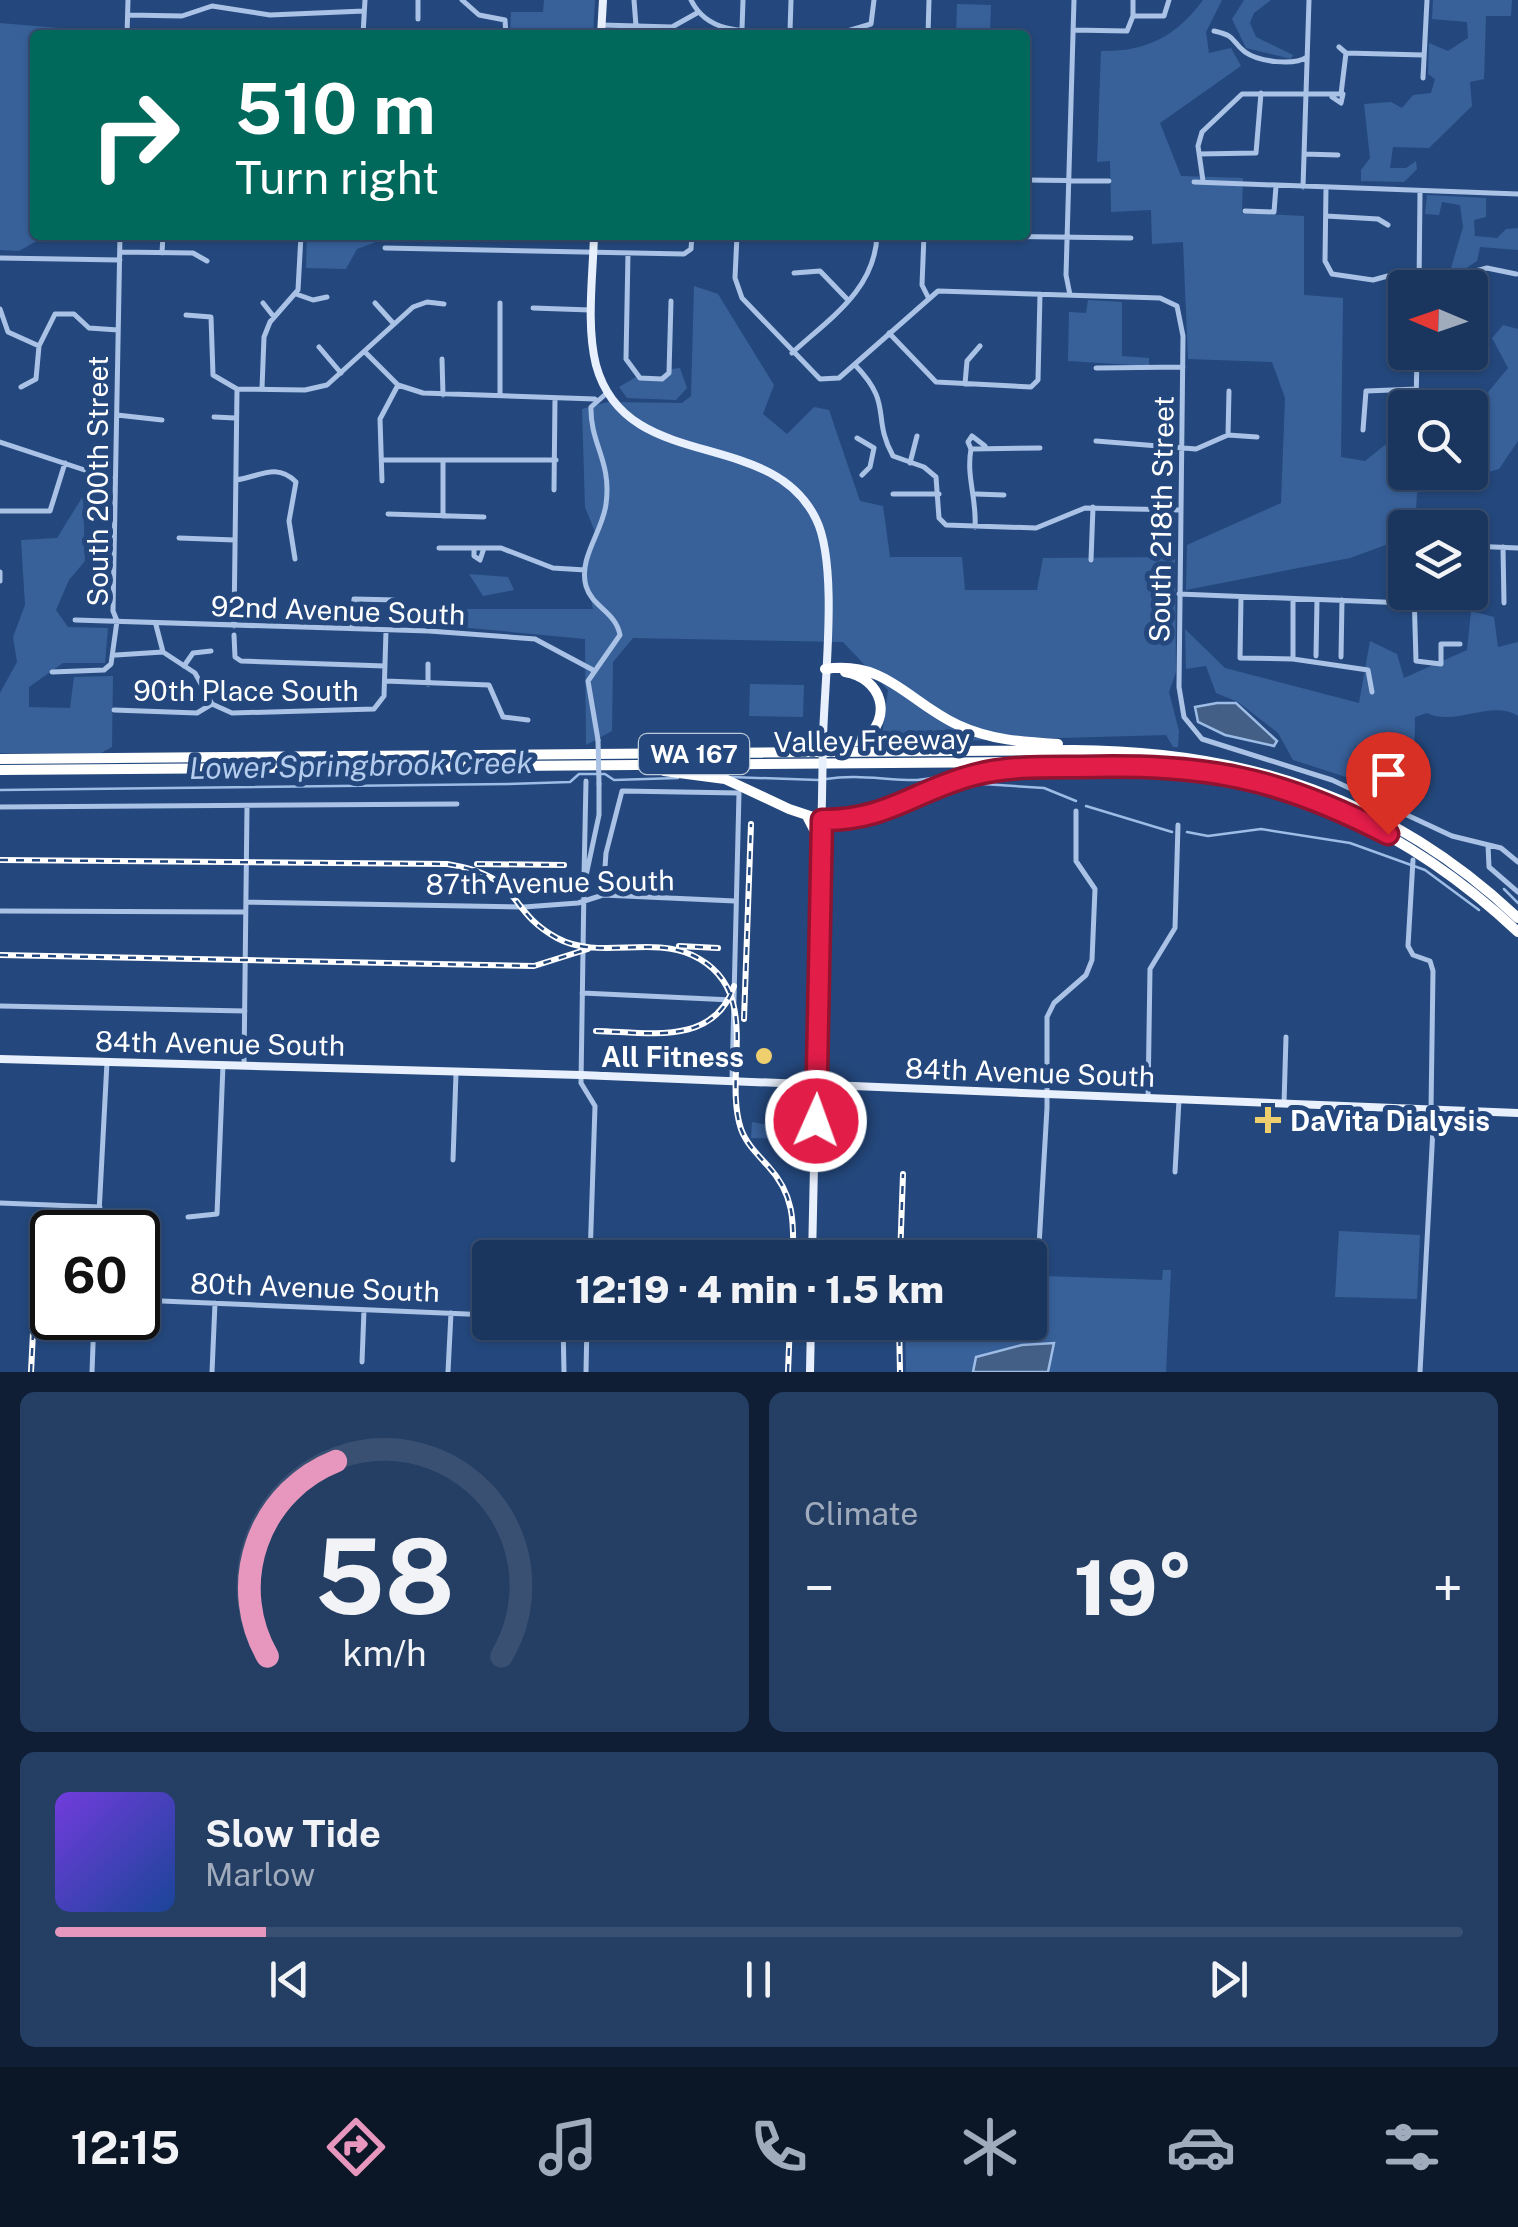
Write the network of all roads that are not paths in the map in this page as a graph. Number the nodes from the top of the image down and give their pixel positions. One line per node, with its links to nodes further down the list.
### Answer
1 (128, 0): 19 (street)
2 (365, 0): 17 (street)
3 (418, 0): 21 (street)
4 (462, 0): 26 (street)
5 (603, 0): 27 (main road)
6 (634, 0): 22 (street)
7 (691, 0): 18 (street)
8 (743, 0): 23 (street)
9 (792, 0): 28 (street)
10 (874, 0): 29 (street)
11 (929, 0): 30 (street)
12 (1074, 0): 31 (street)
13 (1133, 0): 20 (street)
14 (1169, 0): 20 (street)
15 (1310, 0): 36 (street)
16 (1427, 0): 35 (street)
17 (364, 11): 19 (street); 25 (street)
18 (697, 13): 22 (street); 23 (street)
19 (128, 15): 24 (street)
20 (1132, 16): 31 (street)
21 (418, 19)
22 (636, 26): 27 (street)
23 (742, 28): 28 (street)
24 (127, 30)
25 (363, 30)
26 (505, 30)
27 (602, 30)
28 (790, 30)
29 (850, 30)
30 (928, 30)
31 (1073, 30): 44 (street)
32 (1214, 31): 36 (street)
33 (1340, 47): 34 (street)
34 (1346, 52): 35 (street); 39 (street)
35 (1424, 55): 37 (street)
36 (1307, 57): 39 (street)
37 (1423, 78)
38 (1261, 93): 39 (street); 40 (street); 40 (street)
39 (1306, 95): 41 (street)
40 (1199, 154): 47 (street)
41 (1304, 154): 42 (street); 49 (street)
42 (1338, 155)
43 (1030, 180): 44 (street)
44 (1068, 181): 45 (street); 58 (street)
45 (1109, 181)
46 (1194, 182): 47 (street)
47 (1203, 182): 48 (street)
48 (1276, 186): 49 (street); 53 (street)
49 (1303, 186): 50 (street)
50 (1326, 188): 51 (street); 54 (street)
51 (1420, 192): 52 (street); 74 (street)
52 (1518, 194)
53 (1245, 211)
54 (1326, 216): 55 (street); 78 (street)
55 (1388, 225)
56 (1030, 238): 58 (street)
57 (1132, 238): 58 (street)
58 (1067, 239): 81 (street)
59 (120, 240): 71 (street, South 200th Street)
60 (163, 240): 69 (street)
61 (301, 240): 79 (street)
62 (594, 240): 68 (main road)
63 (691, 240): 70 (street)
64 (737, 240): 102 (street)
65 (876, 240): 85 (street)
66 (924, 240): 83 (street)
67 (385, 248): 68 (street)
68 (594, 252): 70 (street); 92 (main road)
69 (162, 253): 71 (street); 73 (street)
70 (628, 253): 84 (street)
71 (120, 256): 72 (street); 96 (street, South 200th Street)
72 (0, 258)
73 (207, 261)
74 (1419, 270)
75 (1479, 270): 77 (street)
76 (794, 273): 85 (street)
77 (1516, 274)
78 (1388, 278)
79 (296, 294): 82 (street); 94 (street)
80 (1040, 294): 81 (street); 83 (street); 110 (street)
81 (1073, 295): 105 (street, South 218th Street)
82 (327, 297)
83 (928, 297): 97 (street)
84 (671, 300)
85 (849, 300): 102 (street)
86 (263, 303): 94 (street)
87 (375, 303): 95 (street)
88 (500, 303): 118 (street)
89 (444, 304): 95 (street)
90 (533, 308): 92 (street)
91 (0, 309): 98 (street)
92 (593, 310): 116 (main road)
93 (186, 316): 113 (street)
94 (274, 317): 112 (street)
95 (393, 324): 101 (street)
96 (118, 330): 98 (street); 121 (street, South 200th Street)
97 (889, 334): 104 (street); 110 (street)
98 (39, 346): 111 (street)
99 (980, 346): 110 (street)
100 (319, 347): 108 (street)
101 (364, 352): 108 (street); 109 (street)
102 (792, 353): 104 (street)
103 (442, 359): 117 (street)
104 (855, 365): 132 (street)
105 (1183, 367): 106 (street); 136 (street, South 218th Street)
106 (1096, 368)
107 (1418, 370): 114 (street)
108 (341, 373): 112 (street)
109 (398, 384): 117 (street); 138 (street)
110 (965, 384)
111 (21, 387)
112 (262, 388): 113 (street)
113 (238, 389): 123 (street)
114 (1417, 389): 125 (street)
115 (1229, 391): 126 (street)
116 (608, 392): 120 (street); 198 (main road)
117 (443, 395): 118 (street)
118 (500, 397): 119 (street)
119 (555, 398): 120 (street); 139 (street)
120 (595, 399): 169 (street)
121 (117, 415): 124 (street); 144 (street, South 200th Street)
122 (214, 417): 123 (street)
123 (236, 418): 145 (street)
124 (162, 420)
125 (1363, 430)
126 (1228, 435): 128 (street); 136 (street)
127 (917, 436): 142 (street)
128 (1257, 436)
129 (858, 438): 134 (street)
130 (1096, 441): 136 (street)
131 (0, 442): 141 (street)
132 (886, 442): 134 (street); 142 (street)
133 (983, 446): 135 (street); 137 (street); 137 (street)
134 (874, 448): 143 (street)
135 (1040, 448)
136 (1182, 448): 153 (street, South 218th Street)
137 (971, 450): 150 (street)
138 (382, 460): 140 (street); 146 (street)
139 (556, 460): 140 (street); 147 (street)
140 (443, 461): 156 (street)
141 (65, 463): 144 (street); 154 (street)
142 (910, 463): 149 (street)
143 (862, 475)
144 (115, 480): 182 (street, South 200th Street)
145 (236, 480): 160 (street); 167 (street)
146 (382, 482)
147 (554, 490)
148 (893, 494): 149 (street)
149 (939, 494): 158 (street)
150 (976, 494): 151 (street); 158 (street)
151 (1004, 494)
152 (1093, 507): 153 (street); 158 (street); 168 (street)
153 (1180, 510): 172 (street, South 218th Street)
154 (0, 511)
155 (388, 514): 156 (street)
156 (443, 516): 157 (street)
157 (484, 517)
158 (975, 527)
159 (179, 538): 160 (street)
160 (236, 540): 184 (street)
161 (1488, 547): 162 (street)
162 (1503, 547): 166 (street); 179 (street)
163 (439, 548): 164 (street)
164 (474, 548): 165 (street); 165 (street)
165 (484, 548): 169 (street)
166 (1518, 548)
167 (295, 558)
168 (1091, 560)
169 (584, 570): 199 (street)
170 (0, 572): 171 (street)
171 (0, 581)
172 (1178, 594): 173 (street); 223 (street, South 218th Street)
173 (1241, 597): 174 (street); 194 (street)
174 (1293, 599): 176 (street); 194 (street)
175 (396, 600): 185 (street)
176 (1318, 600): 177 (street); 192 (street)
177 (1342, 600): 178 (street); 193 (street)
178 (1388, 601)
179 (1504, 602)
180 (1414, 610): 188 (street)
181 (74, 620): 182 (street, 92nd Avenue South)
182 (117, 621): 183 (street, 92nd Avenue South); 200 (street, South 200th Street)
183 (156, 624): 184 (street, 92nd Avenue South); 190 (street)
184 (234, 626): 185 (street, 92nd Avenue South)
185 (352, 629): 186 (street, 92nd Avenue South)
186 (386, 630): 197 (street); 199 (street, 92nd Avenue South)
187 (234, 635): 197 (street)
188 (1460, 644)
189 (211, 651): 196 (street)
190 (164, 652): 191 (street); 196 (street)
191 (116, 655)
192 (1316, 656)
193 (1341, 657)
194 (1292, 659): 203 (street)
195 (428, 664): 202 (street)
196 (184, 666): 204 (street)
197 (385, 666): 201 (street)
198 (825, 669): 207 (highway); 208 (highway); 220 (main road, bridge)
199 (593, 670): 227 (street, bridge)
200 (52, 672)
201 (385, 680): 202 (street); 204 (street, 90th Place South)
202 (428, 684): 206 (street)
203 (1372, 692)
204 (212, 704): 205 (street, 90th Place South)
205 (114, 710)
206 (528, 720)
207 (1118, 750): 208 (highway, Valley Freeway / WA 167); 226 (highway, Valley Freeway / WA 167)
208 (738, 753): 209 (highway, Valley Freeway / WA 167)
209 (0, 761)
210 (613, 766): 211 (highway, Valley Freeway / WA 167); 212 (highway, Valley Freeway / WA 167); 214 (highway)
211 (1182, 766): 220 (highway); 237 (highway, Valley Freeway / WA 167)
212 (0, 770)
213 (586, 781): 227 (street)
214 (741, 790): 219 (highway); 229 (street); 230 (street)
215 (457, 804): 217 (street)
216 (0, 807): 217 (street)
217 (247, 807): 232 (street)
218 (1076, 811): 251 (street)
219 (804, 814): 220 (highway); 222 (highway)
220 (822, 820): 222 (main road)
221 (1178, 825): 252 (street)
222 (822, 845): 250 (main road)
223 (1488, 845): 224 (street); 228 (street)
224 (1518, 862)
225 (1412, 865): 255 (street)
226 (1464, 871): 234 (highway); 236 (highway, Valley Freeway / WA 167)
227 (584, 885): 231 (street)
228 (1518, 892)
229 (604, 895): 230 (street, 87th Avenue South); 231 (street, 87th Avenue South)
230 (735, 900): 239 (street)
231 (584, 901): 232 (street, 87th Avenue South); 238 (street)
232 (246, 902): 235 (street)
233 (0, 911): 235 (street)
234 (1518, 911)
235 (246, 912): 241 (street)
236 (1518, 918)
237 (1518, 936)
238 (582, 992): 239 (street); 248 (street)
239 (732, 1000): 249 (street)
240 (0, 1006): 241 (street)
241 (245, 1011): 246 (street)
242 (1286, 1037): 254 (street)
243 (0, 1059): 244 (main road, 84th Avenue South)
244 (107, 1062): 245 (main road, 84th Avenue South); 260 (street)
245 (222, 1065): 246 (main road, 84th Avenue South); 262 (street)
246 (244, 1066): 247 (main road, 84th Avenue South)
247 (456, 1072): 248 (main road, 84th Avenue South); 257 (street)
248 (581, 1075): 249 (main road, 84th Avenue South); 263 (street)
249 (732, 1080): 250 (main road, 84th Avenue South)
250 (817, 1086): 251 (main road, 84th Avenue South); 264 (main road)
251 (1046, 1095): 252 (main road, 84th Avenue South); 265 (street)
252 (1148, 1099): 253 (main road, 84th Avenue South)
253 (1179, 1100): 254 (main road, 84th Avenue South); 258 (street)
254 (1284, 1104): 255 (main road, 84th Avenue South)
255 (1433, 1110): 256 (main road, 84th Avenue South); 282 (street)
256 (1518, 1112)
257 (453, 1160)
258 (1175, 1172)
259 (0, 1202): 260 (street)
260 (100, 1207): 261 (street)
261 (100, 1210)
262 (188, 1217)
263 (591, 1240)
264 (813, 1240)
265 (1039, 1240)
266 (160, 1301): 267 (street, 80th Avenue South)
267 (215, 1303): 268 (street, 80th Avenue South); 277 (street)
268 (364, 1310): 269 (street, 80th Avenue South); 275 (street)
269 (450, 1313): 270 (street, 80th Avenue South); 278 (street)
270 (472, 1314)
271 (93, 1340): 276 (street)
272 (563, 1340): 279 (street)
273 (587, 1340): 280 (street)
274 (811, 1340): 281 (main road)
275 (362, 1362)
276 (92, 1372)
277 (212, 1372)
278 (448, 1372)
279 (564, 1372)
280 (586, 1372)
281 (810, 1372)
282 (1420, 1372)

